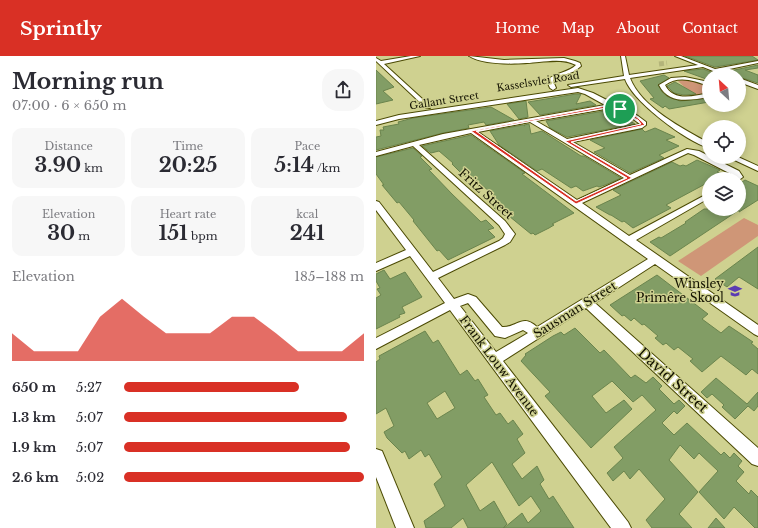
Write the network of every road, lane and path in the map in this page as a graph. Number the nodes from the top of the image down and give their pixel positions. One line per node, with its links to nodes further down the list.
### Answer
1 (418, 56): 9 (street)
2 (471, 56): 22 (street)
3 (624, 56): 17 (street)
4 (677, 56): 7 (street)
5 (692, 56): 7 (street)
6 (376, 58): 9 (street)
7 (683, 58): 12 (street)
8 (758, 62): 15 (street)
9 (380, 64): 25 (street)
10 (672, 64): 13 (street)
11 (659, 66): 16 (street)
12 (703, 66): 13 (street, Kasselsvlei Road); 14 (street)
13 (688, 68): 16 (street, Kasselsvlei Road)
14 (708, 68)
15 (725, 68)
16 (668, 71): 17 (street, Kasselsvlei Road)
17 (627, 77): 22 (street, Kasselsvlei Road); 31 (street)
18 (702, 81): 23 (street)
19 (746, 82): 20 (street)
20 (757, 85): 21 (street)
21 (746, 87)
22 (553, 88): 25 (street, Kasselsvlei Road)
23 (702, 96)
24 (611, 106): 27 (street); 28 (street, Gallant Street); 30 (street, Gallant Street)
25 (428, 107): 26 (street, Kasselsvlei Road)
26 (391, 112)
27 (530, 120): 29 (street); 30 (street)
28 (376, 123)
29 (473, 131): 32 (street); 39 (street)
30 (567, 141): 37 (street)
31 (702, 142)
32 (412, 144): 33 (street); 45 (street, Fritz Street)
33 (376, 154)
34 (746, 163): 35 (street)
35 (758, 169)
36 (734, 172): 37 (street)
37 (630, 178): 39 (street)
38 (702, 198): 41 (street)
39 (576, 203): 41 (street)
40 (377, 208): 42 (street, Frank Louw Avenue)
41 (629, 240): 43 (street)
42 (412, 251): 44 (street); 45 (street, Frank Louw Avenue)
43 (656, 259): 46 (street, Sausman Street); 48 (street)
44 (376, 267)
45 (431, 277): 47 (street, Frank Louw Avenue)
46 (587, 302): 49 (street, Sausman Street); 53 (street, David Street)
47 (452, 304): 49 (street); 50 (street); 51 (street, Frank Louw Avenue)
48 (758, 331)
49 (537, 334): 51 (street, Sausman Street)
50 (376, 344)
51 (494, 360): 55 (street, Frank Louw Avenue)
52 (376, 457): 54 (street)
53 (758, 458)
54 (405, 528)
55 (622, 528)

